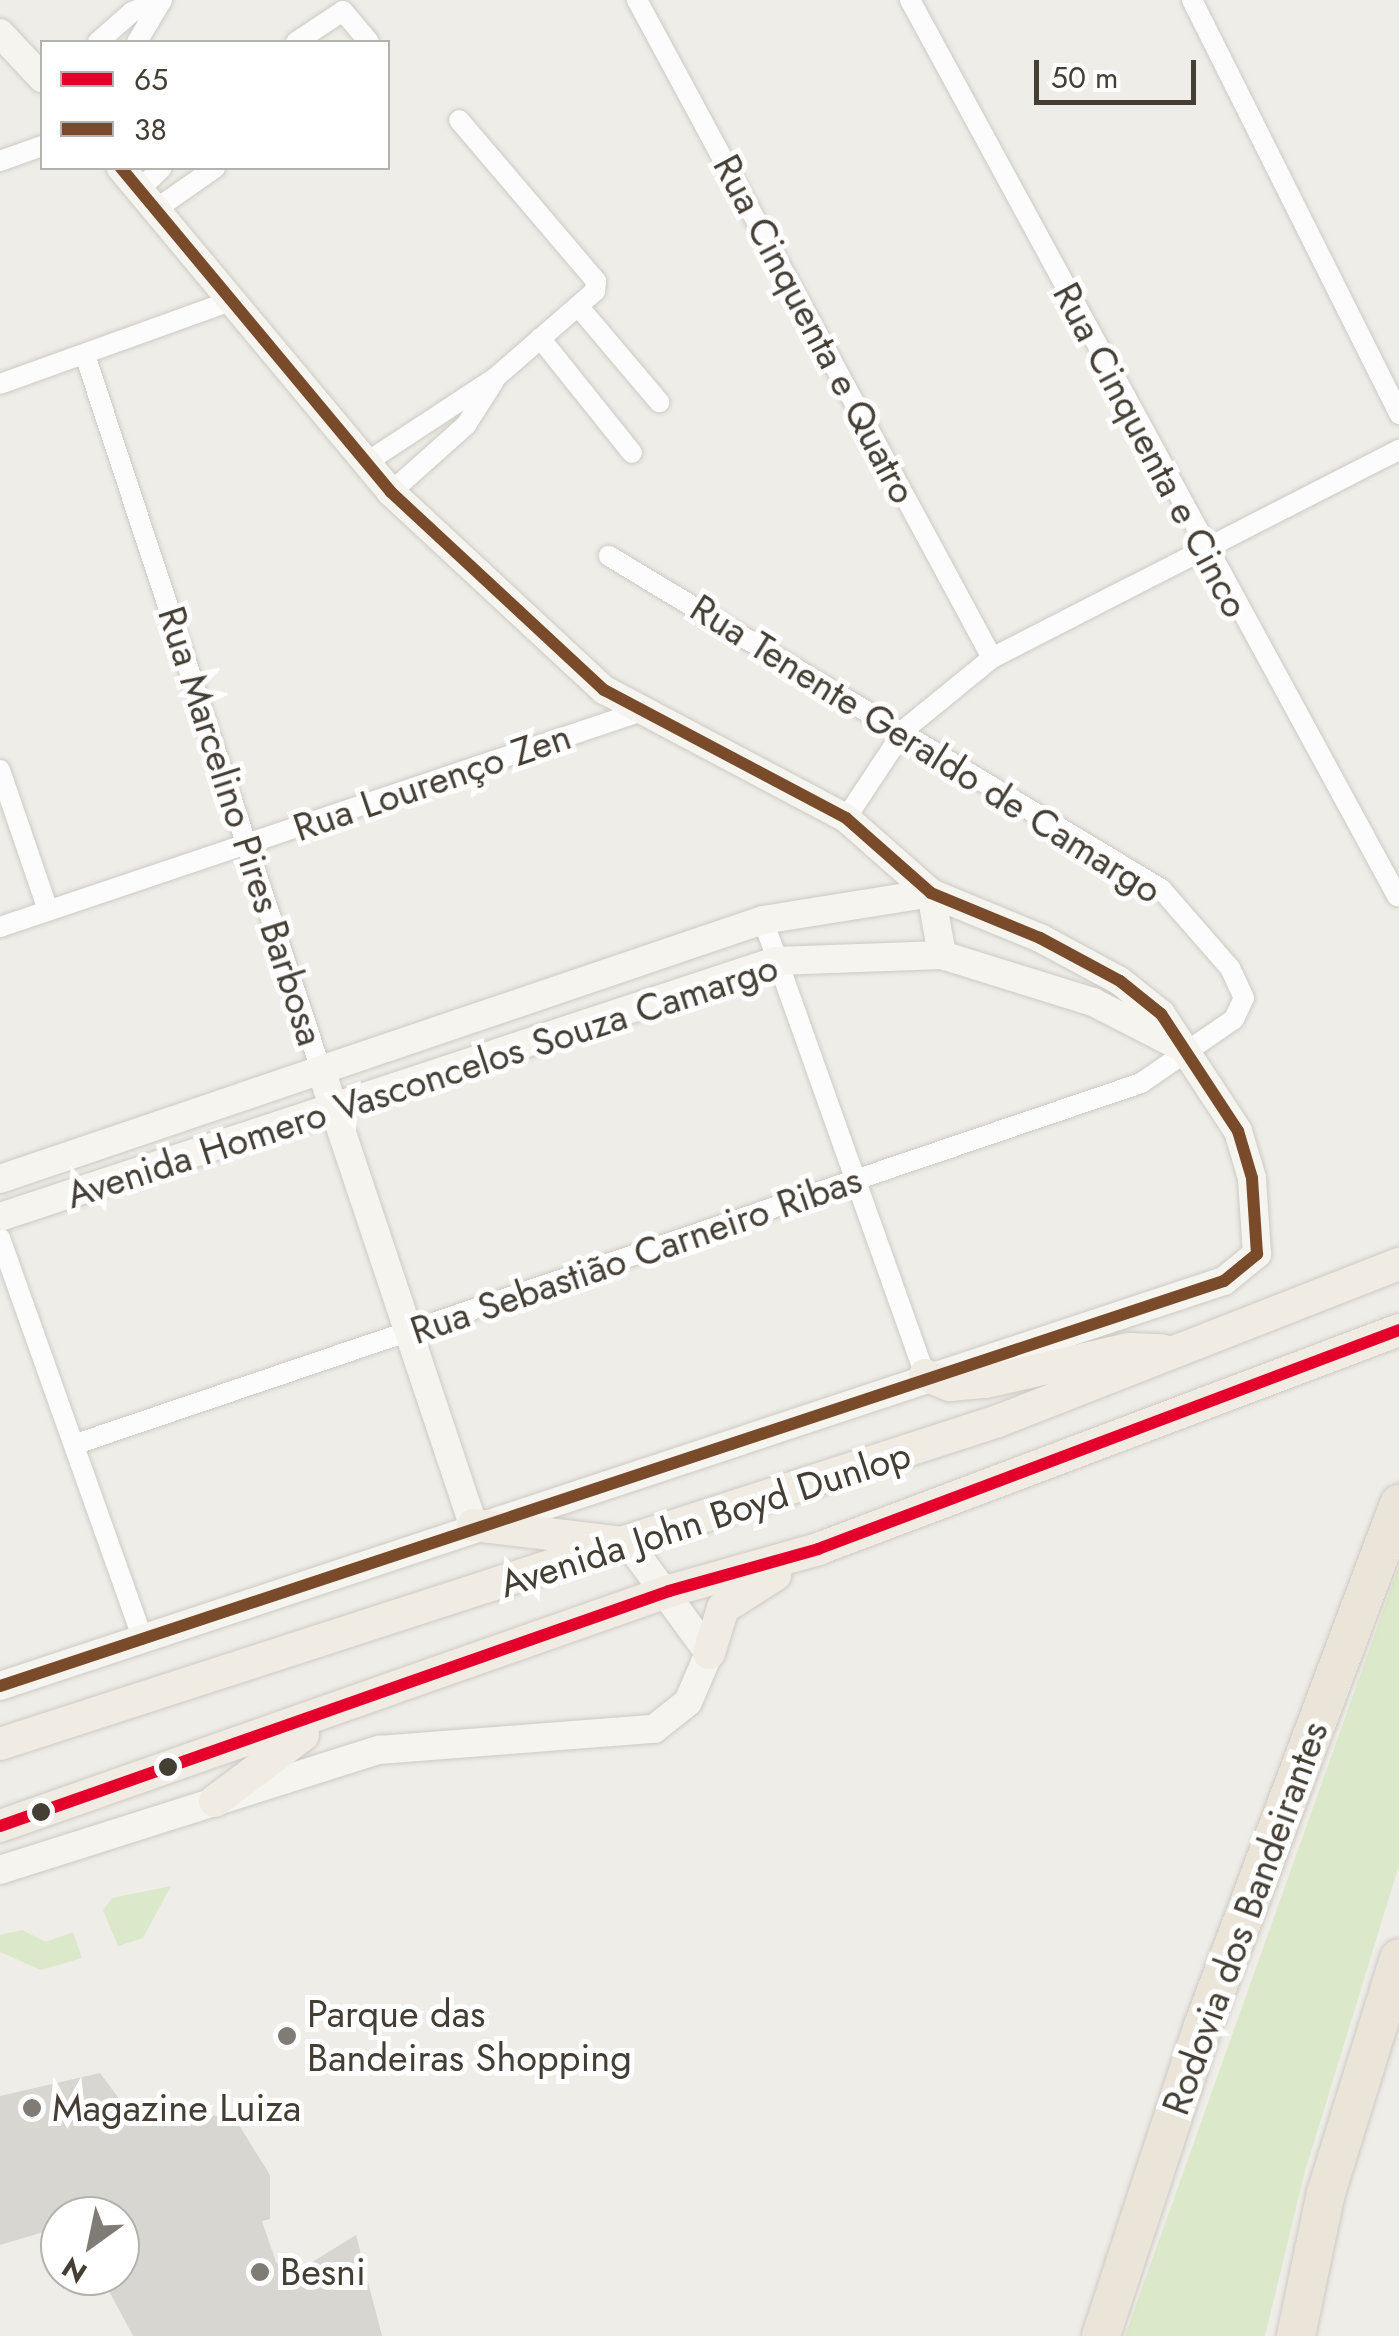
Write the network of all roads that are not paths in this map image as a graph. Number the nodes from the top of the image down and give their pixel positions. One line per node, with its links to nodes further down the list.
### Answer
1 (162, 0): 6 (street); 7 (street)
2 (637, 0): 31 (street, Rua Cinquenta e Quatro)
3 (910, 0): 29 (street, Rua Cinquenta e Cinco)
4 (1192, 0): 24 (street)
5 (0, 33): 10 (main road)
6 (100, 40)
7 (138, 40)
8 (299, 40): 9 (street)
9 (367, 40)
10 (40, 76)
11 (459, 120): 18 (street)
12 (40, 147): 13 (street)
13 (0, 161)
14 (160, 170): 16 (street)
15 (207, 170): 16 (street)
16 (139, 188): 17 (main road)
17 (231, 301): 20 (street); 27 (main road)
18 (578, 306): 19 (street); 23 (street)
19 (540, 338): 21 (street); 26 (street)
20 (85, 355): 22 (street); 36 (street, Rua Marcelino Pires Barbosa)
21 (495, 378): 27 (street); 28 (street)
22 (0, 384)
23 (659, 402)
24 (1399, 414)
25 (1399, 450): 29 (street)
26 (632, 453)
27 (367, 462): 28 (main road)
28 (391, 492): 32 (main road)
29 (1204, 550): 31 (street); 38 (street, Rua Cinquenta e Cinco)
30 (609, 556): 33 (street, Rua Tenente Geraldo de Camargo)
31 (992, 658): 33 (street)
32 (636, 713): 35 (main road); 36 (street, Rua Lourenço Zen)
33 (905, 729): 35 (street); 44 (street, Rua Tenente Geraldo de Camargo)
34 (0, 770): 39 (street)
35 (846, 818): 37 (main road)
36 (247, 846): 39 (street, Rua Lourenço Zen); 45 (street, Rua Marcelino Pires Barbosa)
37 (931, 892): 40 (main road, Avenida Homero Vasconcelos Souza Camargo); 42 (main road); 44 (main road)
38 (1397, 896)
39 (48, 910): 41 (street, Rua Lourenço Zen)
40 (763, 920): 43 (street); 45 (main road, Avenida Homero Vasconcelos Souza Camargo)
41 (0, 926)
42 (942, 955): 43 (main road, Avenida Homero Vasconcelos Souza Camargo); 44 (main road, Avenida Homero Vasconcelos Souza Camargo)
43 (776, 961): 46 (main road, Avenida Homero Vasconcelos Souza Camargo); 48 (street)
44 (1187, 1050): 48 (street, Rua Sebastião Carneiro Ribas); 55 (main road)
45 (321, 1070): 46 (main road, Rua Marcelino Pires Barbosa); 47 (main road, Avenida Homero Vasconcelos Souza Camargo)
46 (331, 1110): 49 (main road, Avenida Homero Vasconcelos Souza Camargo); 53 (main road, Rua Marcelino Pires Barbosa)
47 (0, 1179)
48 (850, 1180): 53 (street, Rua Sebastião Carneiro Ribas); 55 (street)
49 (0, 1217)
50 (0, 1238): 56 (street)
51 (1399, 1264): 54 (main road, Avenida John Boyd Dunlop)
52 (1399, 1330): 60 (main road, Avenida John Boyd Dunlop)
53 (407, 1334): 56 (street, Rua Sebastião Carneiro Ribas); 58 (main road, Rua Marcelino Pires Barbosa)
54 (1182, 1352): 55 (main road); 59 (main road, Avenida John Boyd Dunlop)
55 (925, 1376): 58 (main road)
56 (76, 1444): 62 (street)
57 (1399, 1504): 71 (highway, Rodovia dos Bandeirantes)
58 (473, 1524): 59 (main road); 62 (main road)
59 (629, 1544): 61 (main road); 66 (main road, Avenida John Boyd Dunlop)
60 (818, 1549): 61 (main road, Avenida John Boyd Dunlop); 63 (main road)
61 (669, 1590): 63 (main road); 65 (main road, Avenida John Boyd Dunlop)
62 (142, 1636): 64 (main road)
63 (708, 1653): 67 (main road)
64 (0, 1686)
65 (333, 1712): 67 (main road); 68 (main road, Avenida John Boyd Dunlop)
66 (0, 1744)
67 (214, 1801): 69 (main road)
68 (0, 1826)
69 (0, 1870)
70 (1399, 1958): 72 (highway)
71 (1101, 2336)
72 (1296, 2336)

